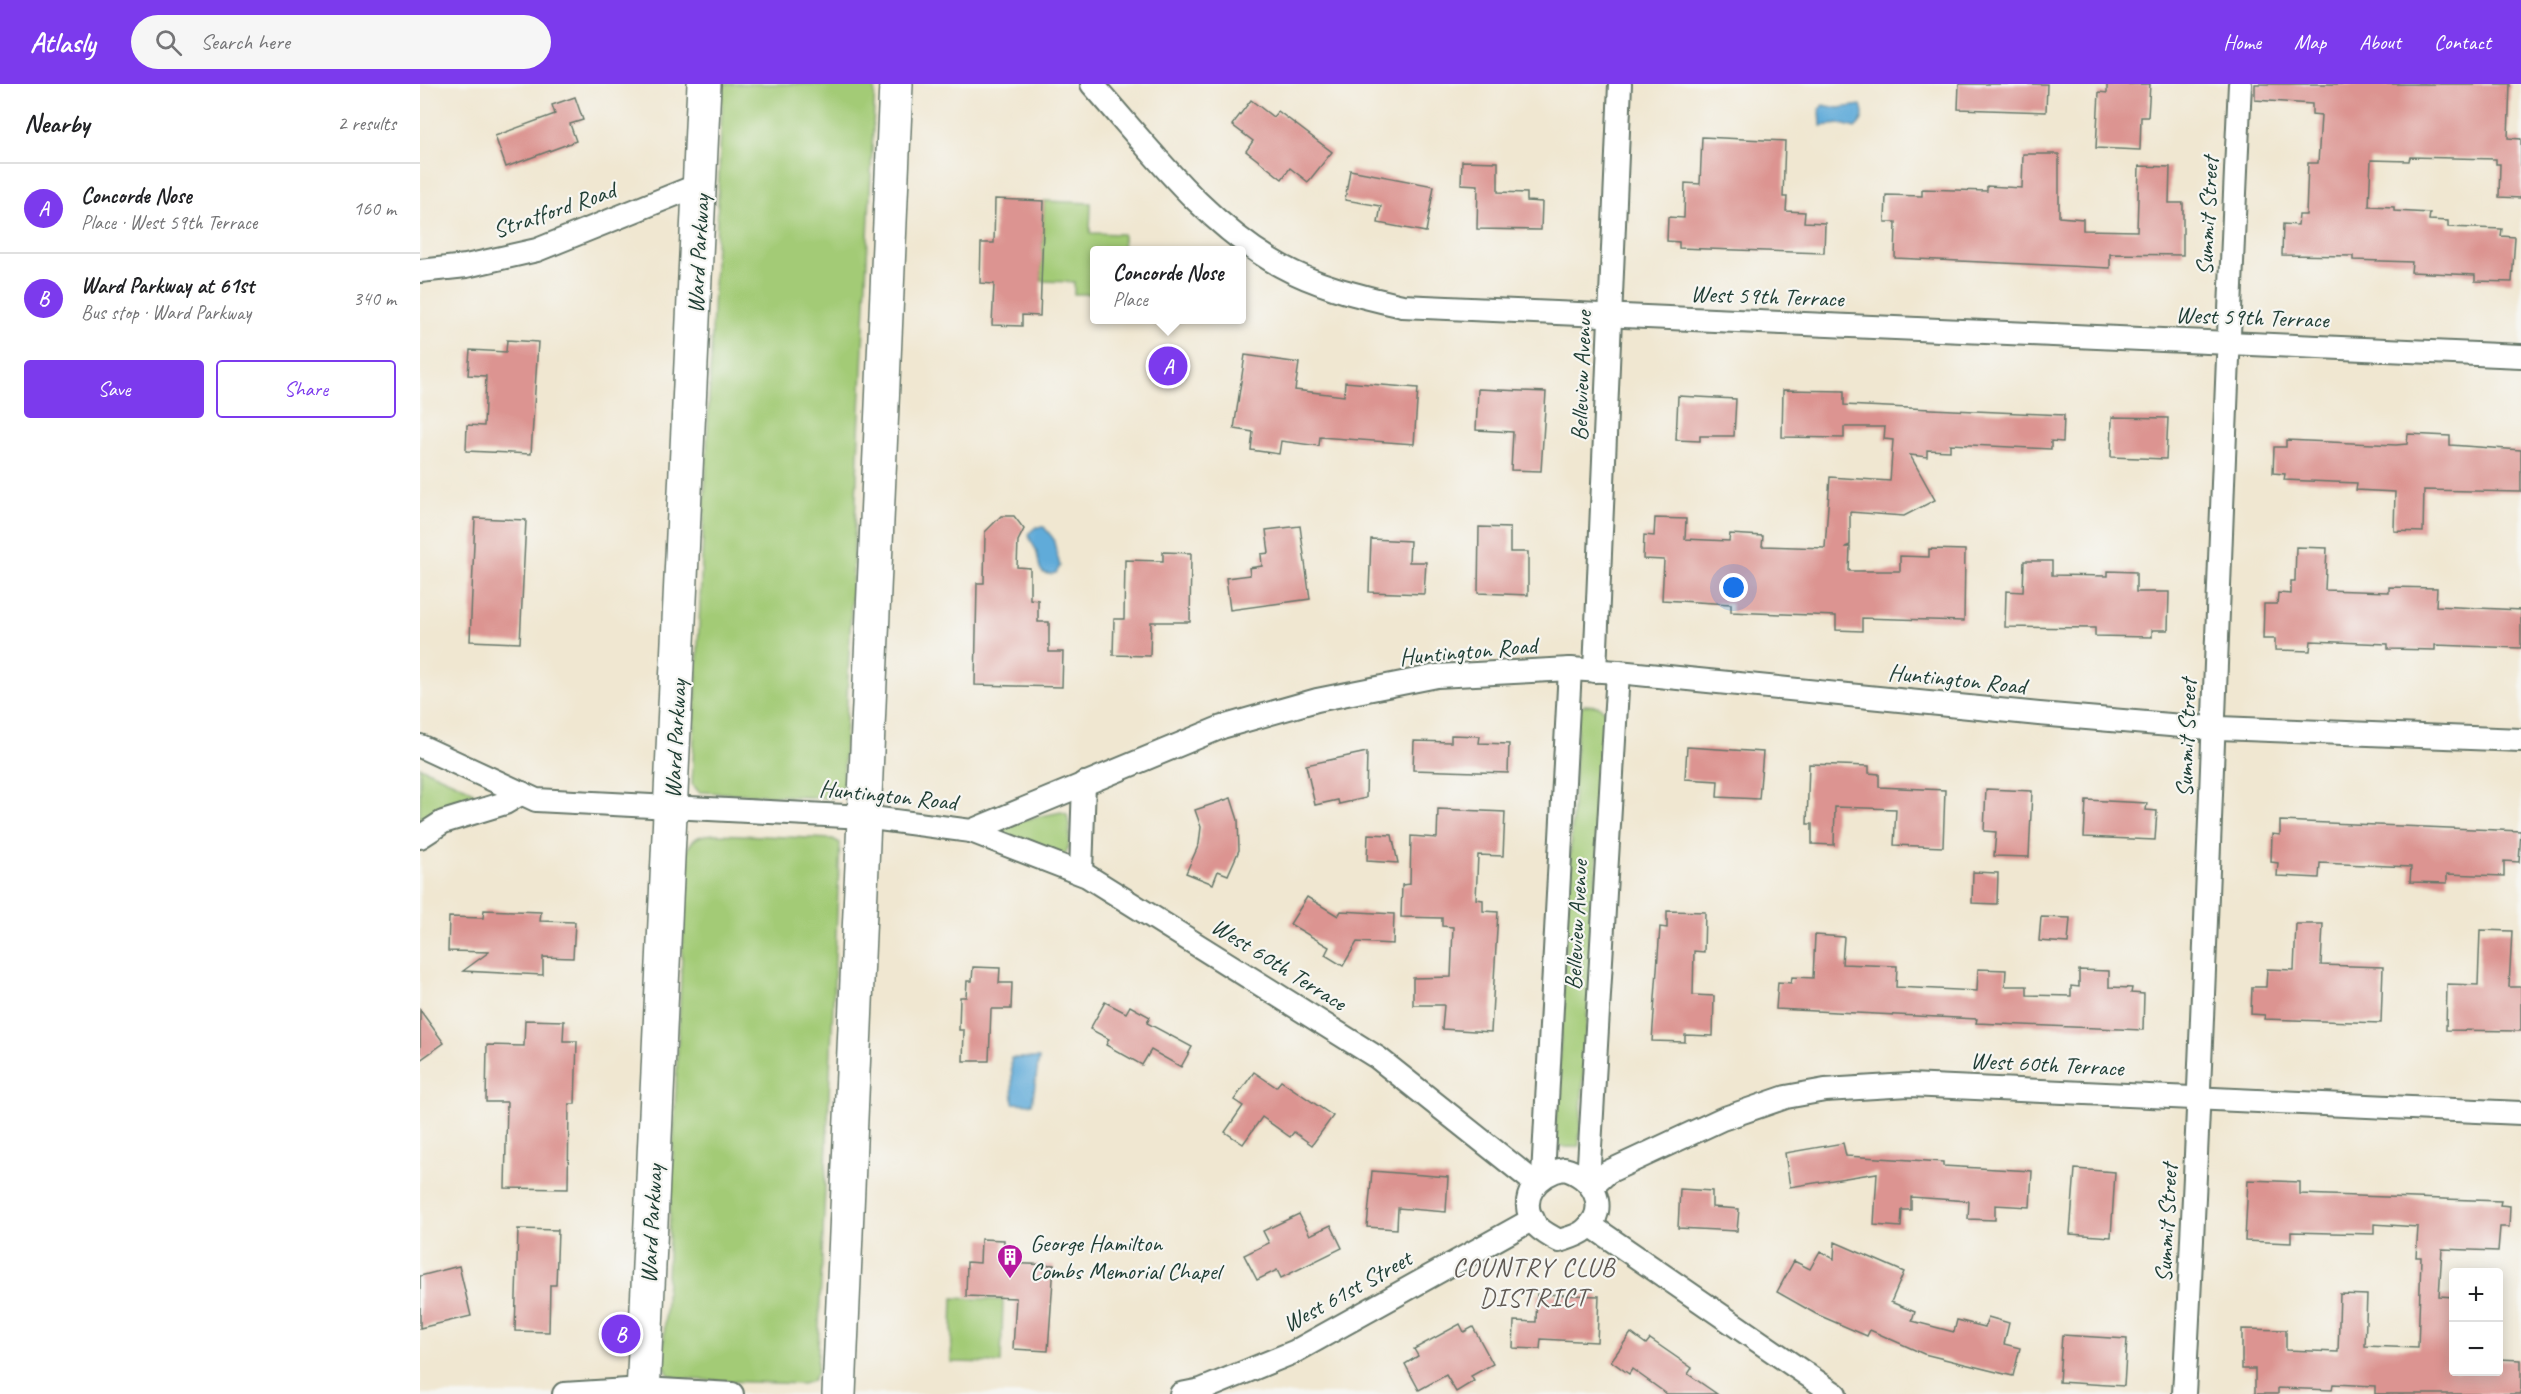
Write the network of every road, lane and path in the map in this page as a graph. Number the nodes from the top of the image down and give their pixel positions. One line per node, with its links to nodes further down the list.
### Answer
1 (704, 84): 6 (main road, Ward Parkway)
2 (896, 84): 20 (main road)
3 (1092, 84): 8 (street, West 59th Terrace)
4 (1620, 84): 8 (street, Belleview Avenue)
5 (2240, 84): 9 (street, Summit Street)
6 (701, 184): 7 (street, Stratford Road); 19 (main road, Ward Parkway)
7 (420, 271)
8 (1610, 316): 9 (street, West 59th Terrace); 12 (street, Belleview Avenue)
9 (2228, 343): 10 (street, West 59th Terrace); 14 (street, Summit Street)
10 (2521, 356)
11 (1570, 669): 12 (street, Huntington Road); 17 (street, Huntington Road); 26 (street, Belleview Avenue)
12 (1595, 671): 13 (street, Huntington Road)
13 (1618, 672): 14 (street, Huntington Road); 27 (street, Belleview Avenue)
14 (2213, 728): 15 (street, Huntington Road); 24 (street, Summit Street)
15 (2521, 740)
16 (420, 746): 18 (street, Huntington Road)
17 (1084, 783): 21 (street, Huntington Road); 23 (street)
18 (522, 793): 19 (street, Huntington Road); 22 (street)
19 (672, 807): 20 (street, Huntington Road); 30 (main road, Ward Parkway)
20 (864, 817): 21 (street, Huntington Road); 33 (main road)
21 (971, 831): 23 (street, West 60th Terrace)
22 (420, 837)
23 (1082, 872): 26 (street, West 60th Terrace)
24 (2200, 1098): 25 (street, West 60th Terrace); 27 (street, West 60th Terrace); 36 (street, Summit Street)
25 (2521, 1113)
26 (1539, 1179): 27 (street); 28 (street)
27 (1591, 1184): 29 (street)
28 (1533, 1219): 29 (street); 34 (street, West 61st Street)
29 (1590, 1224): 35 (street)
30 (643, 1392): 31 (street); 32 (street)
31 (564, 1394)
32 (732, 1394)
33 (839, 1394)
34 (1181, 1394)
35 (1835, 1394)
36 (2184, 1394)

